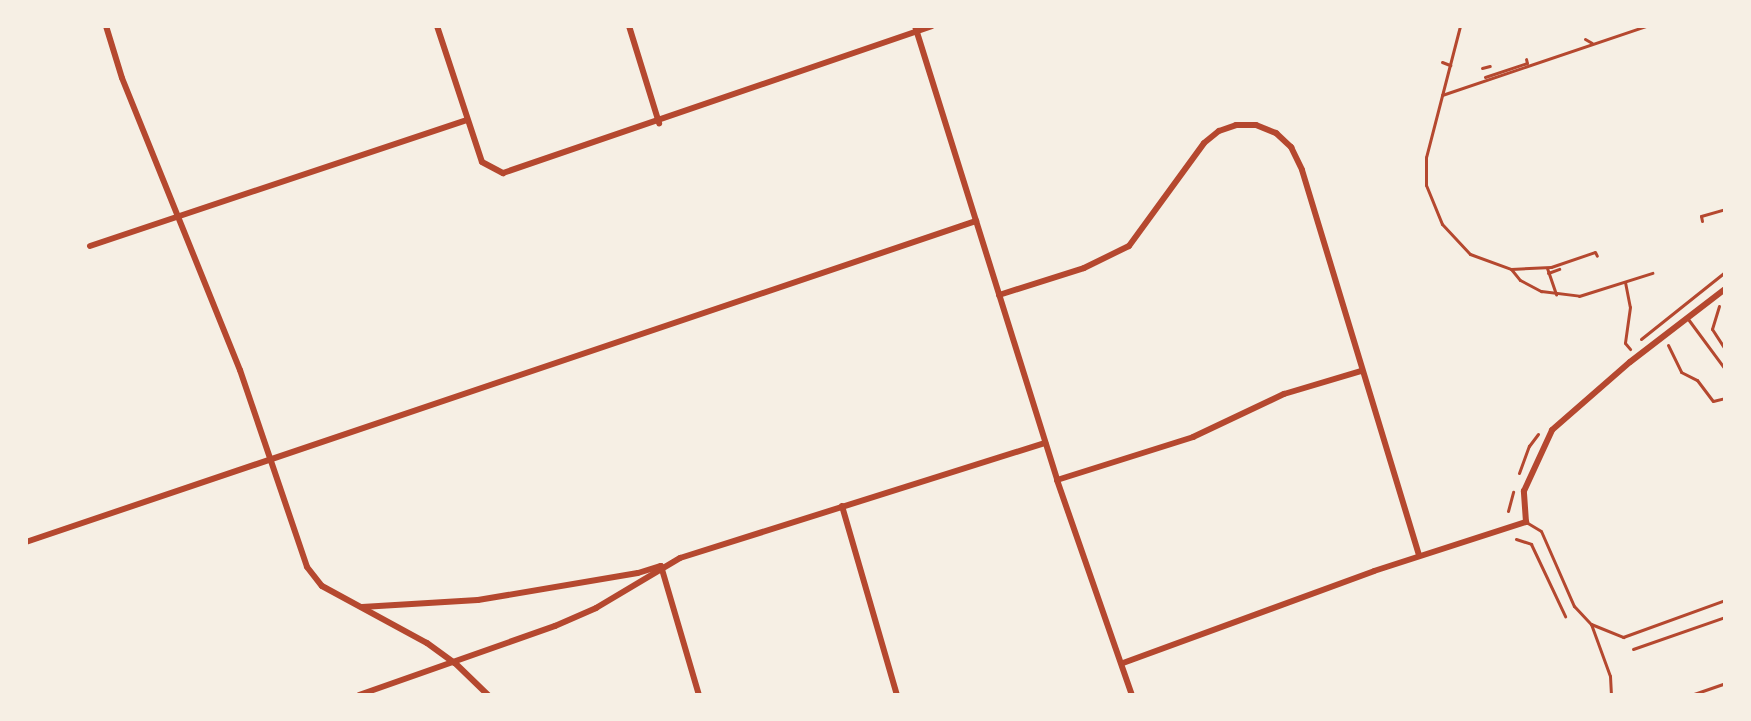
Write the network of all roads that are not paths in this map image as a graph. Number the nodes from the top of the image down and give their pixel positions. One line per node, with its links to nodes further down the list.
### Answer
1 (106, 26): 8 (street)
2 (437, 26): 6 (street)
3 (629, 26): 7 (street)
4 (932, 26): 5 (street)
5 (916, 29): 7 (street); 9 (street)
6 (467, 120): 7 (street); 8 (street)
7 (659, 123)
8 (179, 217): 10 (street); 17 (street)
9 (976, 221): 12 (street); 17 (street)
10 (90, 246)
11 (1725, 289): 13 (street)
12 (999, 295): 15 (street); 16 (street)
13 (1688, 319): 14 (lane); 20 (street)
14 (1725, 369)
15 (1361, 371): 18 (street); 22 (street)
16 (1045, 443): 18 (street); 19 (street)
17 (270, 461): 21 (street); 25 (street)
18 (1057, 480): 28 (street)
19 (842, 506): 23 (street); 33 (street)
20 (1526, 522): 22 (street); 26 (lane)
21 (26, 542)
22 (1419, 556): 28 (street)
23 (661, 566): 25 (street); 27 (street); 32 (street)
24 (1725, 600): 26 (lane)
25 (362, 607): 27 (street)
26 (1591, 624): 35 (lane)
27 (455, 663): 30 (street); 31 (street)
28 (1123, 663): 34 (street)
29 (1725, 683): 36 (lane)
30 (359, 695)
31 (488, 695)
32 (699, 695)
33 (897, 695)
34 (1132, 695)
35 (1611, 695)
36 (1691, 695)

